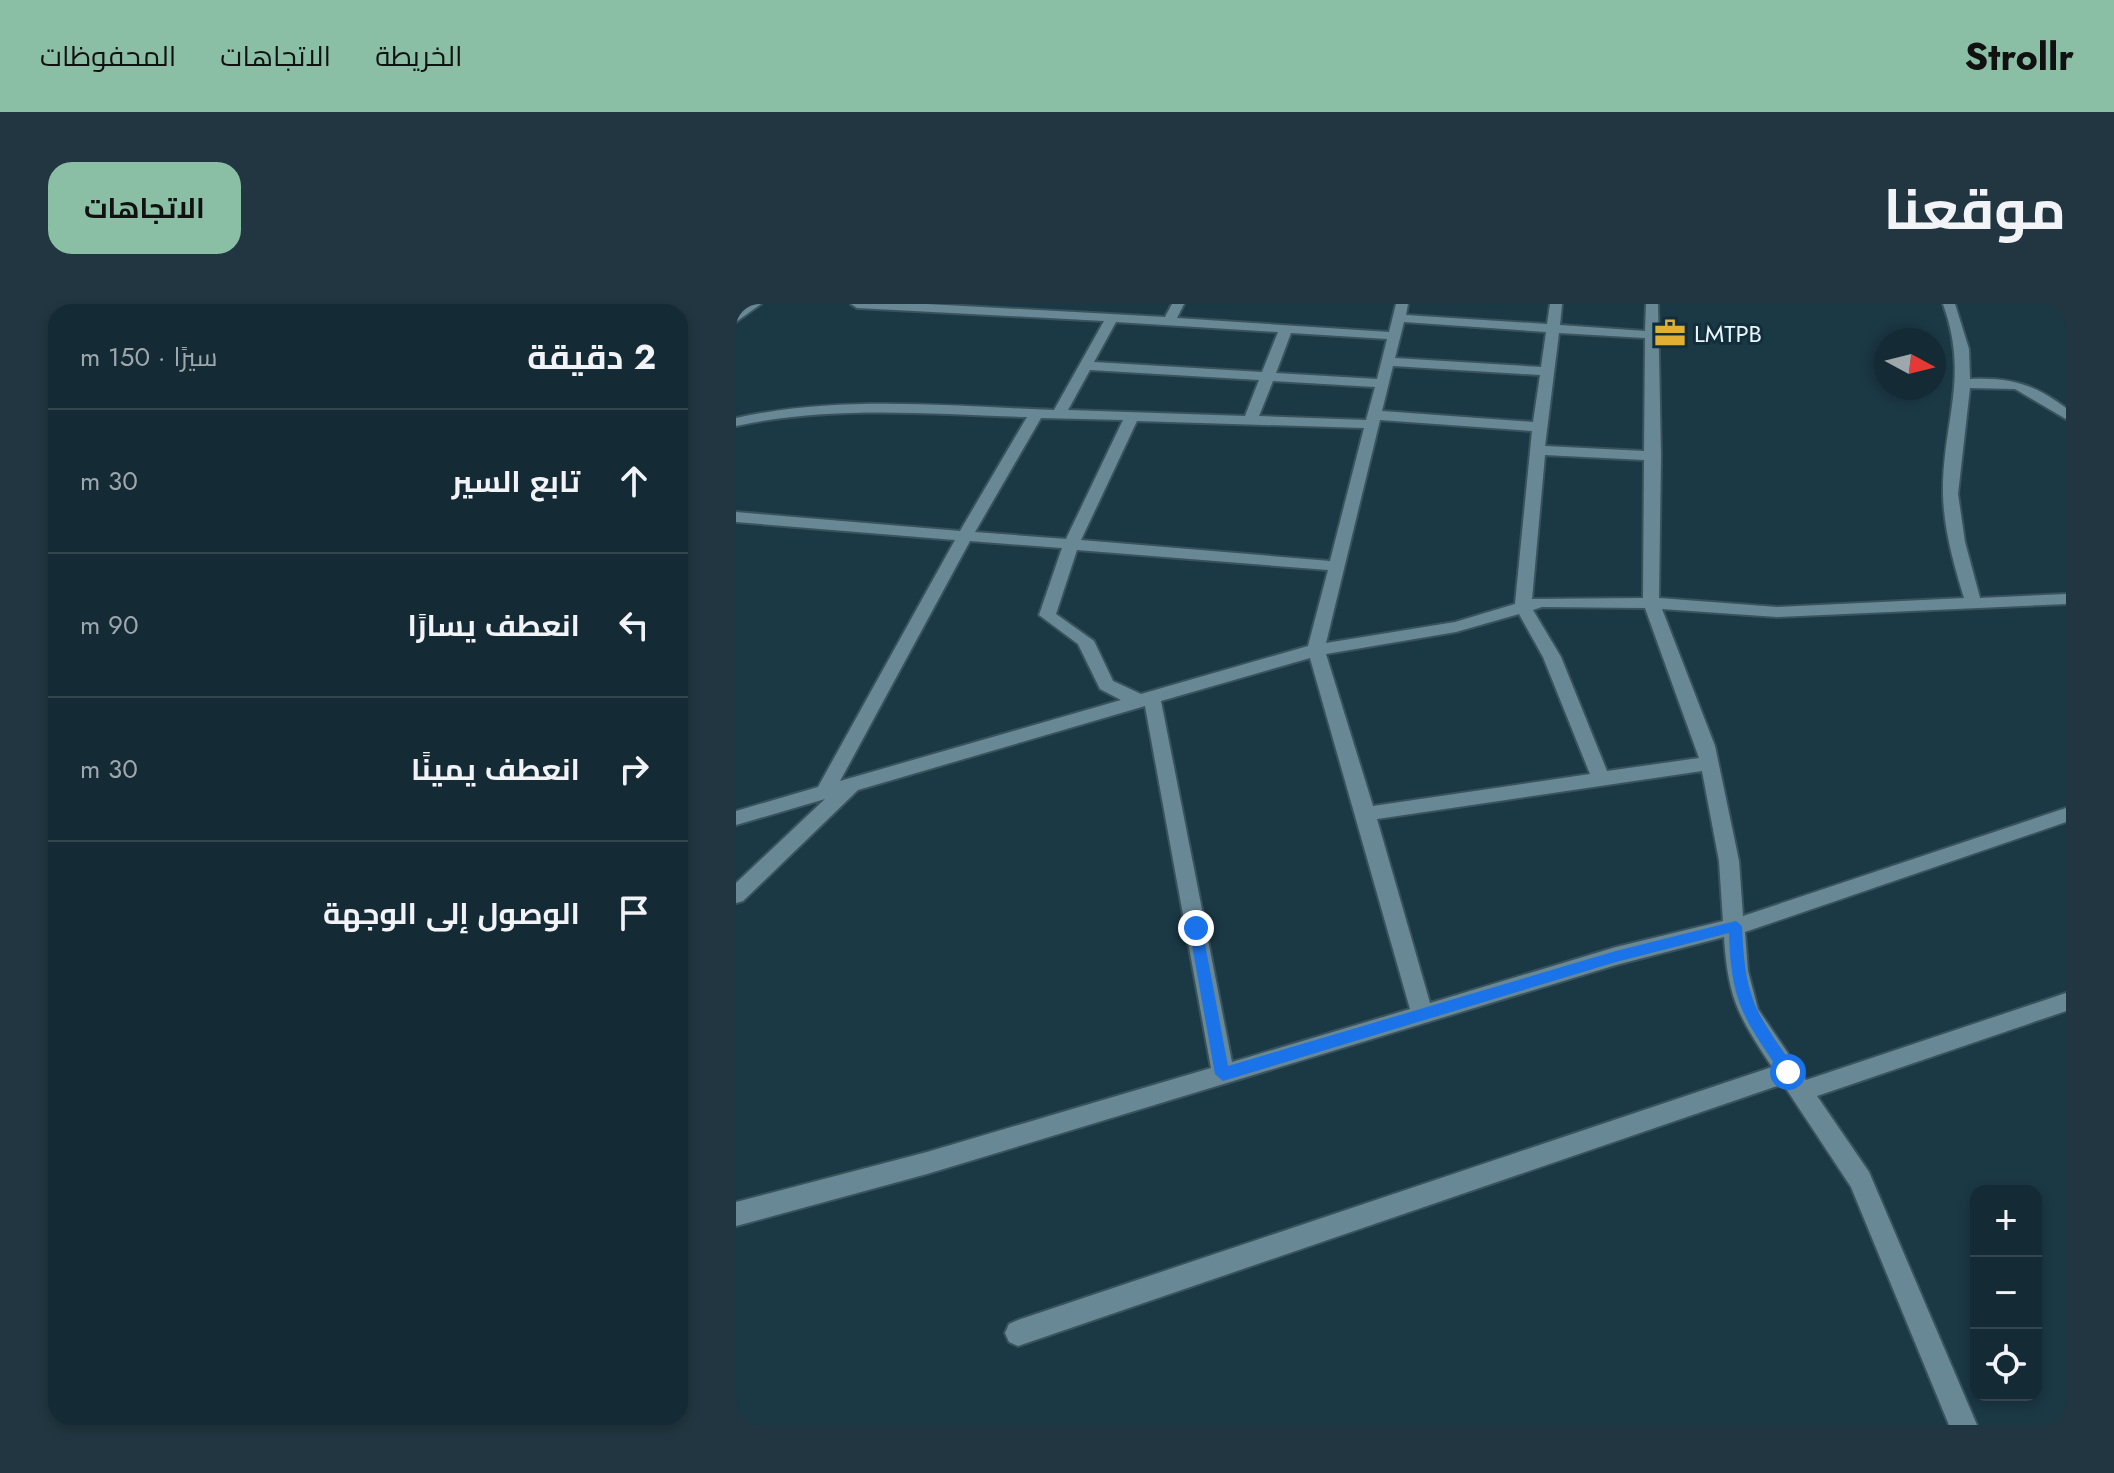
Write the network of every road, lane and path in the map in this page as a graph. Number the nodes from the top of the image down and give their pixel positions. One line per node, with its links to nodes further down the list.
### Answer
1 (755, 304): 7 (street)
2 (857, 304): 8 (street)
3 (1178, 304): 10 (street)
4 (1556, 304): 11 (street)
5 (1652, 304): 13 (street)
6 (1949, 304): 19 (street)
7 (736, 318)
8 (1112, 318): 10 (street); 15 (street)
9 (1398, 319): 11 (street); 12 (street); 14 (street)
10 (1169, 321): 12 (street)
11 (1554, 328): 13 (street); 16 (street)
12 (1286, 329): 17 (street)
13 (1652, 335): 29 (street)
14 (1387, 362): 16 (street); 18 (street)
15 (1085, 366): 17 (street); 21 (street)
16 (1548, 371): 27 (street)
17 (1268, 376): 18 (street); 25 (street)
18 (1382, 383): 24 (street)
19 (1964, 384): 22 (street); 36 (street)
20 (1035, 415): 21 (street); 26 (street); 31 (street)
21 (1058, 415): 23 (street)
22 (2066, 415)
23 (1132, 417): 25 (street); 32 (street)
24 (1373, 419): 25 (street); 27 (street); 33 (street)
25 (1250, 421)
26 (736, 422)
27 (1540, 427): 28 (street)
28 (1537, 450): 29 (street); 37 (street)
29 (1654, 456): 35 (street)
30 (736, 517): 31 (street)
31 (963, 536): 32 (street); 43 (street)
32 (1071, 545): 33 (street); 39 (street)
33 (1336, 566): 38 (street)
34 (2066, 599): 36 (street)
35 (1651, 603): 36 (street); 37 (street); 40 (street)
36 (1974, 604)
37 (1523, 607): 38 (street); 41 (street)
38 (1316, 650): 39 (street); 44 (street)
39 (1146, 699): 42 (street); 51 (street)
40 (1710, 763): 41 (street); 48 (street)
41 (1601, 779): 44 (street)
42 (855, 783): 43 (street); 47 (street)
43 (825, 792): 46 (street)
44 (1366, 814): 50 (street)
45 (2066, 815): 48 (street)
46 (736, 818)
47 (736, 895)
48 (1736, 926): 50 (street); 52 (street)
49 (2066, 1002): 52 (street)
50 (1422, 1014): 51 (street)
51 (1223, 1074): 53 (street)
52 (1796, 1081): 54 (street); 55 (street)
53 (736, 1214)
54 (1018, 1333)
55 (1963, 1425)

